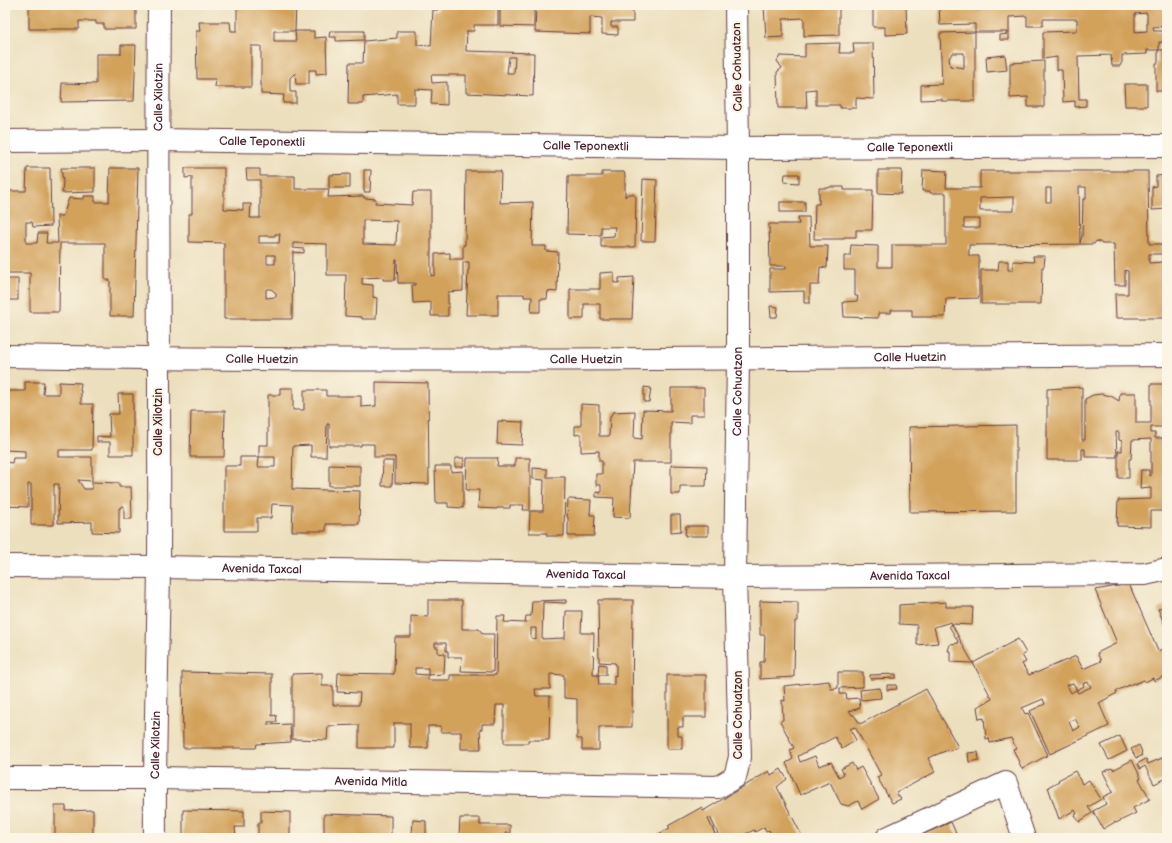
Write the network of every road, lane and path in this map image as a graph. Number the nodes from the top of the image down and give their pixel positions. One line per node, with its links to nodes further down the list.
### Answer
1 (159, 5): 3 (street, Calle Xilotzin)
2 (736, 5): 6 (street, Calle Cohuatzon)
3 (157, 140): 4 (street, Calle Teponextli); 6 (street, Calle Teponextli); 9 (street, Calle Xilotzin)
4 (5, 141)
5 (1167, 146): 6 (street, Calle Teponextli)
6 (738, 148): 10 (street, Calle Cohuatzon)
7 (1167, 355): 10 (street, Calle Huetzin)
8 (5, 356): 9 (street, Calle Huetzin)
9 (158, 358): 10 (street, Calle Huetzin); 12 (street, Calle Xilotzin)
10 (738, 359): 14 (street, Calle Cohuatzon)
11 (5, 566): 12 (street, Avenida Taxcal)
12 (158, 567): 14 (street, Avenida Taxcal); 17 (street, Calle Xilotzin)
13 (1167, 569): 14 (street, Avenida Taxcal)
14 (735, 577): 15 (street, Calle Cohuatzon)
15 (735, 777): 17 (street, Avenida Mitla)
16 (5, 778): 17 (street, Avenida Mitla)
17 (154, 778): 18 (street, Calle Xilotzin)
18 (155, 838)
19 (887, 838): 20 (street)
20 (1024, 838)

